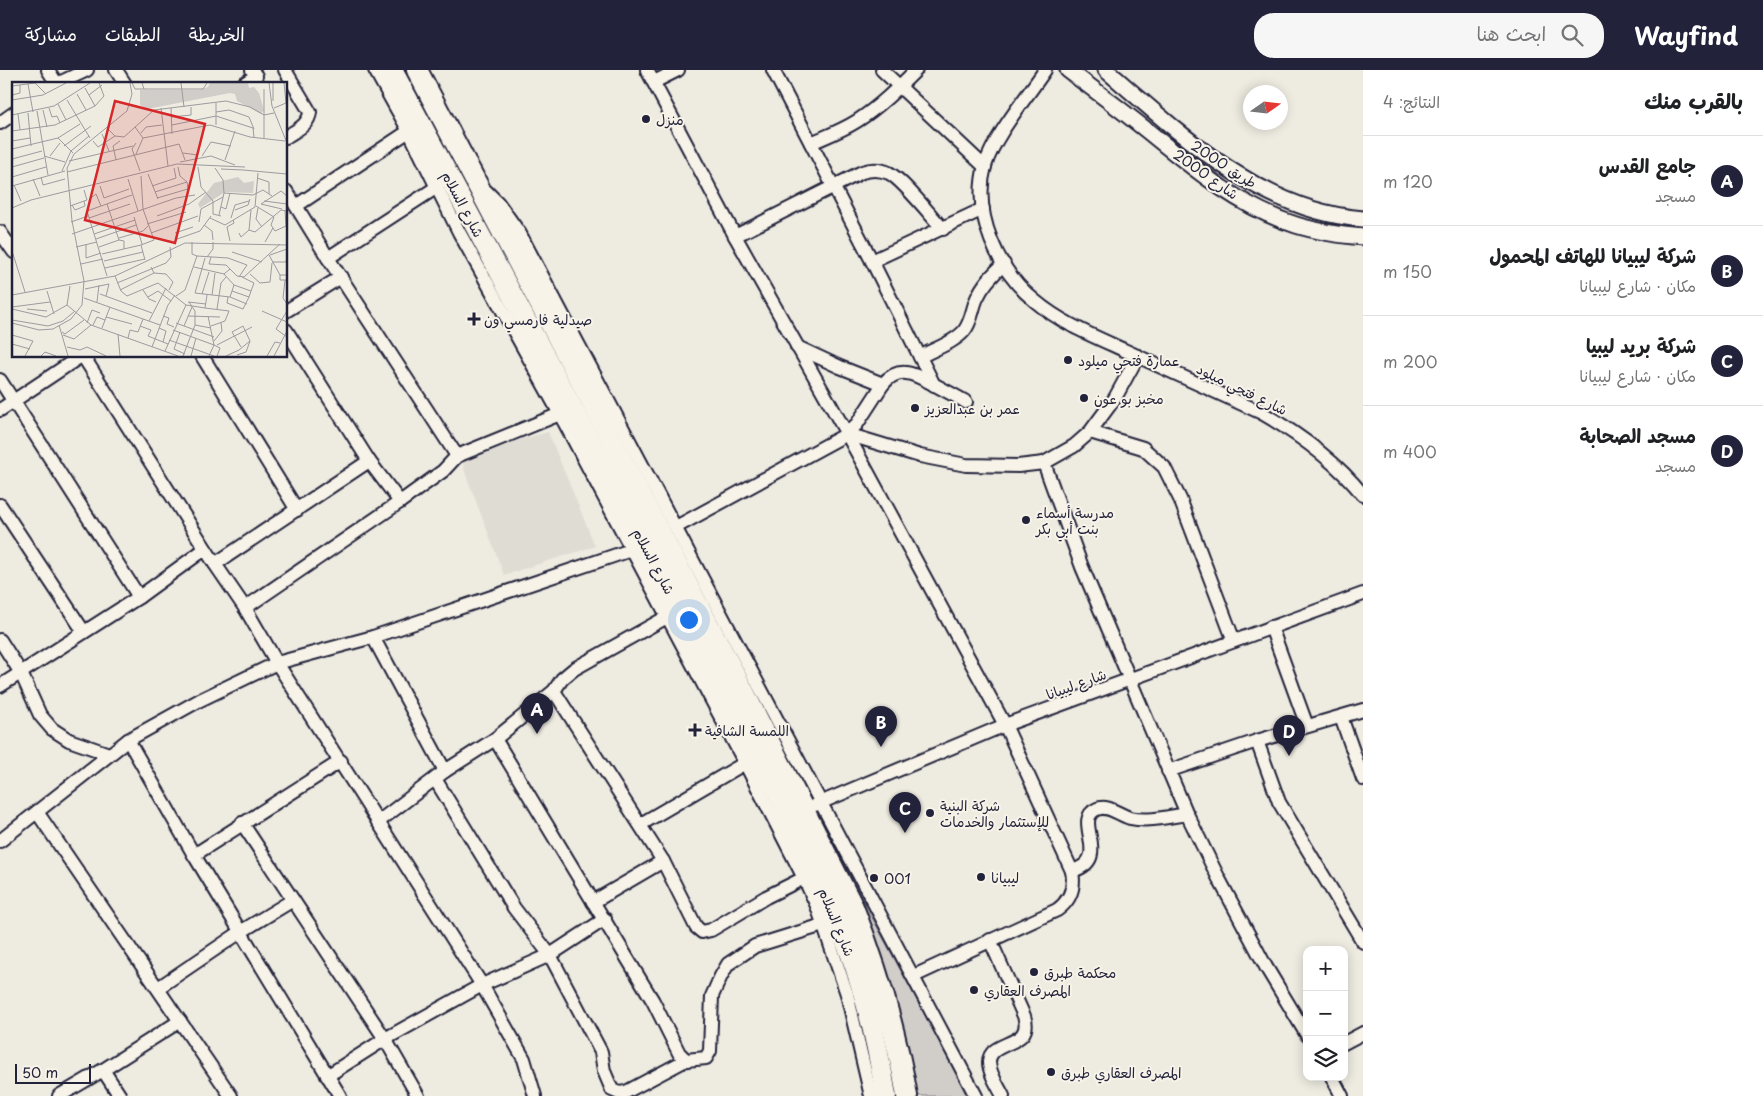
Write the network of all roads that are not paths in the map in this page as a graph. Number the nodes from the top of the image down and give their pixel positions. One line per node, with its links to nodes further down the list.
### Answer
1 (48, 70): 17 (street)
2 (87, 70): 18 (street)
3 (116, 70): 19 (street)
4 (285, 70): 28 (street)
5 (375, 70): 27 (street)
6 (392, 70): 140 (highway, شارع السلام)
7 (417, 70): 31 (highway, شارع السلام)
8 (647, 70): 21 (street)
9 (678, 70): 21 (street)
10 (773, 70): 29 (street)
11 (882, 70): 22 (street)
12 (916, 70): 22 (street)
13 (1045, 70): 30 (street, شارع فتحي ميلود)
14 (1068, 70): 24 (street, شارع 2000)
15 (1106, 70): 23 (street, طريق 2000)
16 (258, 72): 20 (street)
17 (56, 82)
18 (61, 82)
19 (124, 82)
20 (246, 82)
21 (654, 82): 40 (street)
22 (899, 88): 29 (street); 30 (street)
23 (1127, 88): 24 (street); 37 (street, طريق 2000)
24 (1115, 105): 41 (street, شارع 2000)
25 (12, 114): 26 (street)
26 (0, 123)
27 (409, 131): 33 (street); 35 (street)
28 (288, 136)
29 (811, 143): 32 (street)
30 (985, 167): 36 (street, شارع فتحي ميلود)
31 (472, 178): 71 (street); 102 (highway, شارع السلام)
32 (833, 186): 38 (street); 40 (street); 44 (street)
33 (438, 187): 43 (street); 61 (street)
34 (288, 194): 35 (street)
35 (296, 206): 43 (street)
36 (983, 209): 38 (street); 45 (street, شارع فتحي ميلود)
37 (1363, 219)
38 (943, 229): 44 (street)
39 (0, 232): 42 (street)
40 (735, 236): 49 (street)
41 (1363, 237)
42 (12, 249)
43 (328, 258): 46 (street)
44 (872, 261): 50 (street)
45 (1004, 264): 50 (street); 51 (street, شارع فتحي ميلود)
46 (341, 277): 47 (street); 64 (street)
47 (288, 310)
48 (288, 333): 65 (street)
49 (797, 346): 56 (street); 63 (street)
50 (920, 356): 57 (street)
51 (1138, 356): 62 (street); 67 (street, شارع فتحي ميلود)
52 (79, 358): 58 (street)
53 (83, 358): 72 (street)
54 (203, 358): 70 (street)
55 (0, 380): 58 (street)
56 (883, 384): 57 (street); 63 (street)
57 (934, 384): 59 (street)
58 (14, 401): 60 (street); 76 (street)
59 (966, 402)
60 (0, 410)
61 (560, 414): 64 (street); 73 (street)
62 (1090, 432): 66 (street); 83 (street)
63 (847, 434): 66 (street); 71 (street); 91 (street)
64 (457, 456): 68 (street)
65 (369, 461): 68 (street); 70 (street)
66 (1044, 463): 86 (street)
67 (1363, 495)
68 (400, 502): 77 (street)
69 (0, 505): 80 (street)
70 (297, 510): 74 (street)
71 (676, 527): 102 (street)
72 (205, 549): 74 (street); 76 (street)
73 (631, 550): 78 (street); 81 (street)
74 (215, 564): 77 (street)
75 (1363, 594): 79 (street, شارع ليبيانا)
76 (139, 597): 80 (street)
77 (245, 608): 84 (street)
78 (667, 617): 88 (street); 98 (street)
79 (1271, 627): 83 (street, شارع ليبيانا); 92 (street)
80 (84, 632): 85 (street)
81 (373, 637): 84 (street); 100 (street)
82 (0, 640): 85 (street)
83 (1234, 641): 86 (street, شارع ليبيانا)
84 (277, 662): 94 (street); 97 (street)
85 (21, 673): 87 (street); 96 (street)
86 (1129, 680): 91 (street, شارع ليبيانا); 99 (street)
87 (0, 686)
88 (554, 691): 93 (street); 107 (street)
89 (1363, 710): 90 (street)
90 (1341, 717): 92 (street); 101 (street)
91 (1005, 725): 102 (street, شارع ليبيانا); 111 (street)
92 (1307, 726): 95 (street)
93 (495, 739): 100 (street); 114 (street)
94 (128, 740): 96 (street); 109 (street)
95 (1257, 741): 99 (street); 119 (street)
96 (109, 754): 103 (street)
97 (341, 761): 105 (street); 106 (street)
98 (745, 763): 107 (street); 112 (street)
99 (1168, 771): 104 (street)
100 (440, 775): 105 (street); 120 (street)
101 (1363, 779)
102 (813, 806): 121 (street); 141 (highway, شارع السلام)
103 (37, 812): 108 (street); 123 (street)
104 (1187, 814): 111 (street); 125 (street)
105 (378, 822): 122 (street)
106 (242, 823): 109 (street); 113 (street)
107 (641, 824): 110 (street)
108 (0, 841)
109 (194, 855): 117 (street)
110 (664, 861): 112 (street); 114 (street)
111 (1072, 871): 118 (street)
112 (804, 878): 116 (street)
113 (293, 900): 117 (street); 127 (street)
114 (593, 902): 115 (street)
115 (605, 919): 120 (street); 129 (street)
116 (824, 925): 129 (street); 139 (street)
117 (242, 931): 123 (street); 131 (street)
118 (990, 940): 121 (street); 143 (street)
119 (1363, 942)
120 (550, 954): 122 (street); 129 (street)
121 (914, 976): 142 (street)
122 (482, 985): 127 (street); 138 (street)
123 (158, 988): 124 (street)
124 (180, 1021): 130 (street); 135 (street)
125 (1303, 1028)
126 (1363, 1033): 128 (street)
127 (385, 1039): 131 (street); 137 (street)
128 (1348, 1041)
129 (686, 1060)
130 (103, 1070): 133 (street); 134 (street)
131 (327, 1076): 136 (street)
132 (1334, 1081): 144 (street)
133 (59, 1096)
134 (120, 1096)
135 (231, 1096)
136 (340, 1096)
137 (418, 1096)
138 (535, 1096)
139 (871, 1096)
140 (886, 1096)
141 (907, 1096)
142 (976, 1096)
143 (1003, 1096)
144 (1342, 1096)

